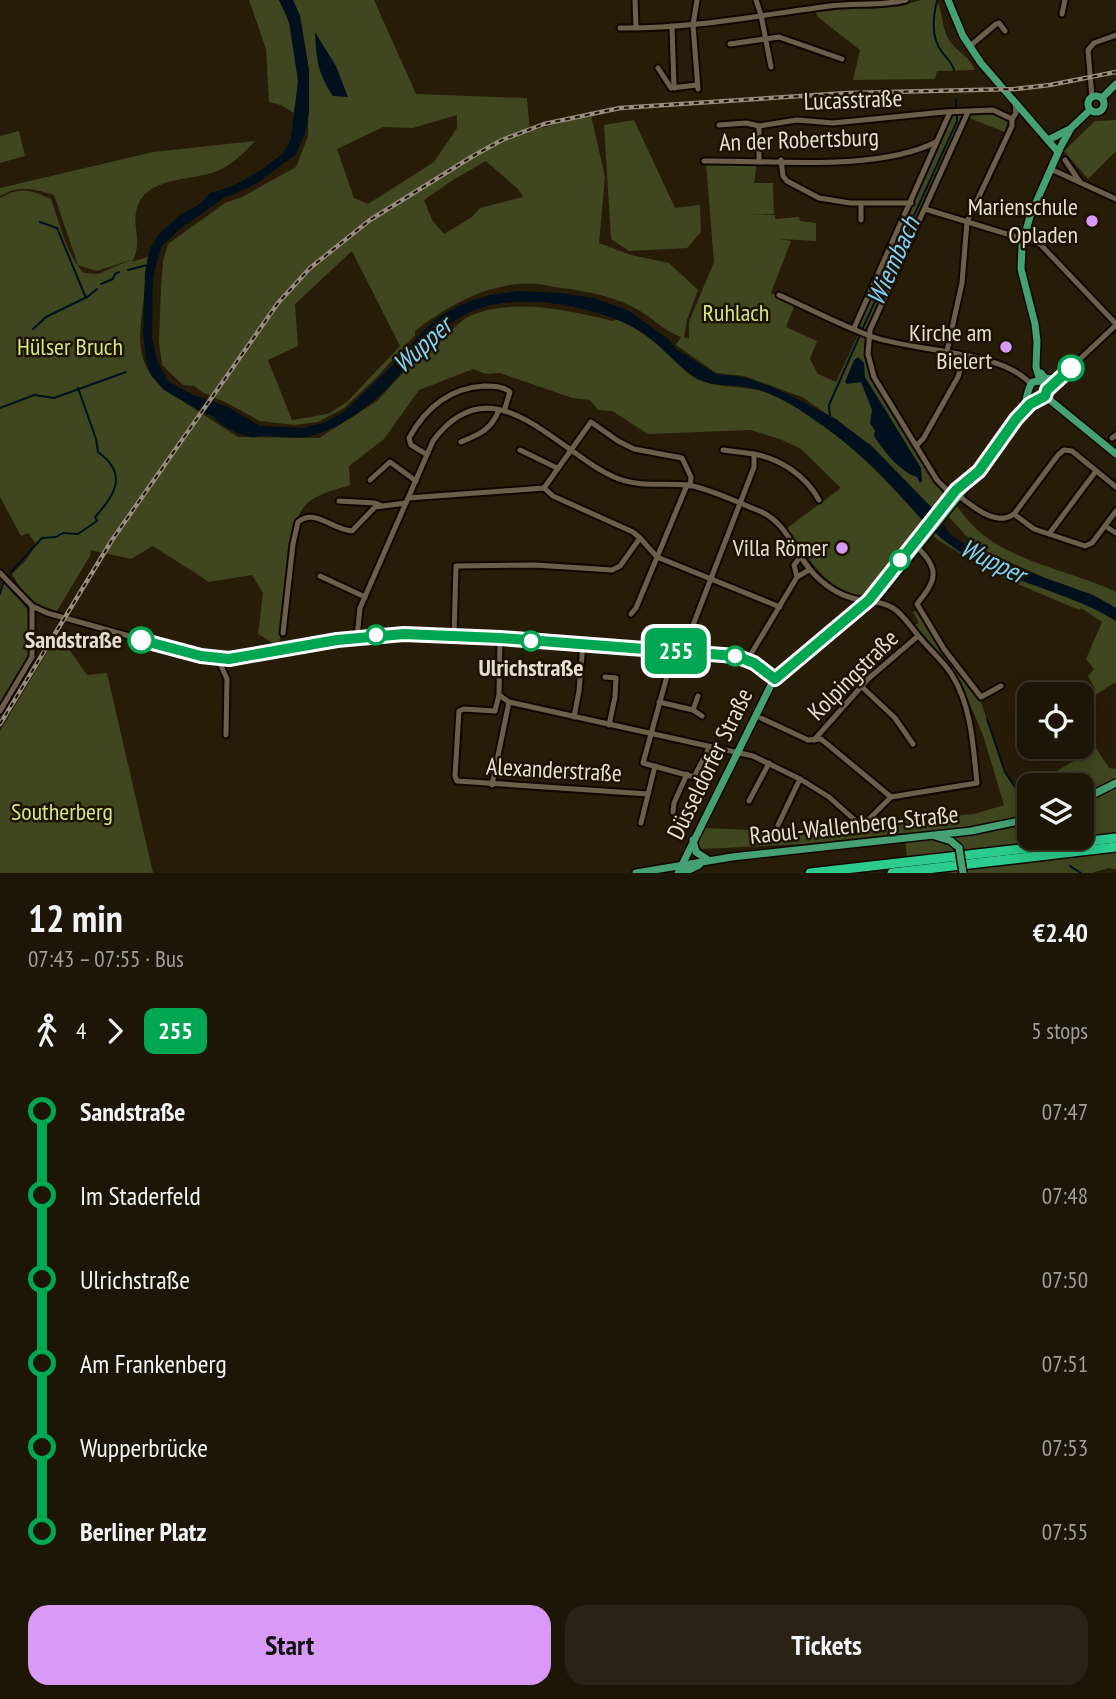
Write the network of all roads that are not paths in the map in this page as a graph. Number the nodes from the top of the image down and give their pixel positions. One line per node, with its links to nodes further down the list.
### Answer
1 (635, 0): 12 (street)
2 (697, 0): 9 (street)
3 (756, 0): 8 (street)
4 (906, 0): 8 (street)
5 (947, 0): 17 (main road)
6 (1065, 0): 7 (street)
7 (1062, 13)
8 (761, 15): 9 (street); 15 (street)
9 (692, 24): 10 (street); 22 (street)
10 (672, 26): 12 (street); 22 (street)
11 (620, 27): 12 (street)
12 (636, 28)
13 (1005, 31): 17 (street)
14 (1116, 35): 23 (street)
15 (765, 37): 16 (street); 18 (street); 19 (street)
16 (730, 44)
17 (970, 46): 25 (main road)
18 (842, 59)
19 (771, 67)
20 (658, 68): 22 (street)
21 (1116, 84): 24 (main road)
22 (674, 88)
23 (1092, 97): 24 (main road); 26 (main road)
24 (1102, 98): 26 (main road)
25 (1015, 102): 29 (street); 33 (main road)
26 (1090, 110): 32 (main road)
27 (951, 112): 28 (street, Lucasstraße); 31 (street, Lucasstraße); 34 (street)
28 (966, 112): 29 (street, Lucasstraße); 45 (street)
29 (1012, 119): 47 (street)
30 (719, 125): 31 (street, Lucasstraße)
31 (759, 126): 36 (street)
32 (1071, 128): 33 (main road); 35 (main road)
33 (1048, 140): 35 (main road); 40 (main road)
34 (936, 142): 37 (street, An der Robertsburg); 43 (street)
35 (1058, 152): 40 (main road)
36 (759, 160): 37 (street, An der Robertsburg); 39 (street, An der Robertsburg)
37 (781, 160): 44 (street)
38 (1065, 160): 41 (street)
39 (704, 161)
40 (1053, 169): 41 (street); 48 (main road)
41 (1070, 174): 42 (street)
42 (1116, 199)
43 (911, 203): 44 (street); 51 (street)
44 (861, 204): 46 (street)
45 (925, 209): 47 (street); 51 (street)
46 (861, 220)
47 (967, 222): 48 (street); 53 (street)
48 (1024, 239): 50 (street); 52 (main road)
49 (779, 295): 51 (street)
50 (1116, 324): 56 (street)
51 (861, 332): 53 (street); 64 (street)
52 (1037, 350): 55 (main road); 58 (main road, Düsseldorfer Straße)
53 (947, 351): 54 (street)
54 (964, 356): 58 (street); 64 (street)
55 (1037, 367): 57 (main road); 58 (main road)
56 (1065, 374): 57 (street); 58 (street)
57 (1055, 379): 58 (street)
58 (1040, 386): 59 (main road, Düsseldorfer Straße); 60 (main road); 68 (main road)
59 (1029, 394): 60 (main road); 62 (main road, Düsseldorfer Straße)
60 (1036, 399): 62 (main road, Düsseldorfer Straße)
61 (502, 410): 63 (street); 66 (street); 69 (street); 69 (street)
62 (1016, 419): 78 (main road, Düsseldorfer Straße)
63 (461, 442)
64 (916, 446): 78 (street)
65 (520, 450): 71 (street)
66 (571, 450): 71 (street); 75 (street); 75 (street)
67 (723, 450): 70 (street)
68 (1116, 453)
69 (426, 454): 74 (street)
70 (754, 454): 79 (street); 82 (street)
71 (557, 468): 77 (street)
72 (1096, 471): 76 (street); 85 (street); 88 (street)
73 (370, 480): 74 (street)
74 (416, 481): 81 (street)
75 (689, 486): 82 (street); 92 (street)
76 (1116, 487)
77 (544, 488): 81 (street); 89 (street)
78 (956, 495): 85 (street); 90 (main road, Düsseldorfer Straße)
79 (819, 500)
80 (339, 501): 83 (street)
81 (407, 501): 83 (street); 98 (street)
82 (740, 504): 91 (street); 97 (street)
83 (381, 506): 105 (street)
84 (1116, 511): 86 (street)
85 (1014, 514): 88 (street)
86 (1105, 526): 87 (street); 88 (street)
87 (1116, 533)
88 (1049, 534)
89 (640, 538): 92 (street); 106 (street)
90 (915, 545): 100 (main road, Düsseldorfer Straße); 118 (street)
91 (801, 556): 93 (street); 96 (street)
92 (657, 557): 97 (street); 104 (street)
93 (809, 570): 96 (street); 99 (street)
94 (0, 573): 101 (street)
95 (320, 576): 98 (street)
96 (797, 577): 102 (street)
97 (712, 578): 102 (street); 112 (street)
98 (365, 597): 108 (street)
99 (851, 598): 100 (street); 103 (street)
100 (869, 600): 103 (main road, Düsseldorfer Straße); 107 (street)
101 (32, 606): 113 (street); 124 (street)
102 (780, 607): 114 (street)
103 (855, 612): 116 (main road, Düsseldorfer Straße)
104 (631, 614)
105 (283, 633)
106 (454, 636): 108 (street); 109 (street)
107 (918, 636): 117 (street, Kolpingstraße); 143 (street)
108 (357, 637): 113 (street)
109 (500, 638): 110 (street); 119 (street)
110 (583, 644): 111 (street); 126 (street)
111 (674, 651): 112 (street); 122 (street)
112 (683, 651): 114 (street)
113 (219, 659): 130 (street)
114 (748, 659): 116 (street)
115 (605, 677): 128 (street)
116 (775, 679): 134 (main road, Düsseldorfer Straße)
117 (861, 686): 131 (street, Kolpingstraße); 132 (street)
118 (1001, 686)
119 (499, 695): 121 (street); 140 (street, Alexanderstraße)
120 (698, 696): 123 (street)
121 (509, 702): 126 (street); 140 (street)
122 (659, 702): 123 (street); 129 (street)
123 (693, 710): 125 (street)
124 (0, 711)
125 (702, 716)
126 (573, 717): 128 (street)
127 (761, 718): 131 (street)
128 (609, 725): 129 (street)
129 (649, 734): 133 (street); 136 (street)
130 (226, 735)
131 (814, 740): 143 (street)
132 (913, 744)
133 (709, 748): 134 (street); 137 (street)
134 (735, 754): 135 (street); 152 (main road, Düsseldorfer Straße)
135 (769, 763): 138 (street); 144 (street)
136 (655, 766): 137 (street); 141 (street)
137 (687, 774): 145 (street)
138 (800, 779): 143 (street); 148 (street)
139 (1116, 783): 142 (main road)
140 (492, 785): 141 (street, Alexanderstraße)
141 (648, 794): 147 (street)
142 (1094, 794)
143 (891, 797)
144 (750, 801)
145 (673, 813)
146 (1017, 822): 149 (main road, Raoul-Wallenberg-Straße)
147 (641, 823)
148 (778, 825)
149 (958, 833): 150 (main road, Raoul-Wallenberg-Straße); 153 (main road)
150 (932, 835): 153 (main road); 155 (main road, Raoul-Wallenberg-Straße)
151 (1116, 838): 159 (highway)
152 (692, 840): 155 (main road); 156 (main road, Düsseldorfer Straße)
153 (959, 848): 161 (main road, bridge)
154 (1116, 848): 160 (highway)
155 (709, 860): 156 (main road, Raoul-Wallenberg-Straße)
156 (682, 869): 157 (main road, Raoul-Wallenberg-Straße); 158 (main road, Düsseldorfer Straße)
157 (636, 873)
158 (678, 873)
159 (810, 873)
160 (891, 873)
161 (963, 873)

